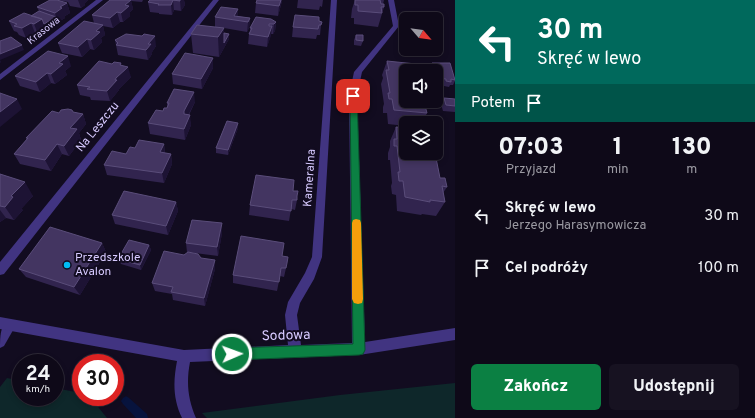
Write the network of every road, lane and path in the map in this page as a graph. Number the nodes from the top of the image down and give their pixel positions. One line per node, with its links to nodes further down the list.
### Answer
1 (100, 0): 5 (street, Krasowa)
2 (216, 0): 6 (street, Na Leszczu)
3 (334, 0): 11 (street, Kameralna)
4 (391, 0): 10 (street)
5 (0, 78)
6 (0, 270)
7 (5, 324): 9 (street); 12 (street, Sodowa)
8 (455, 334): 10 (street, Sodowa)
9 (0, 342)
10 (359, 350): 11 (street, Sodowa)
11 (295, 352): 12 (street, Sodowa)
12 (184, 356): 13 (street)
13 (189, 418)

